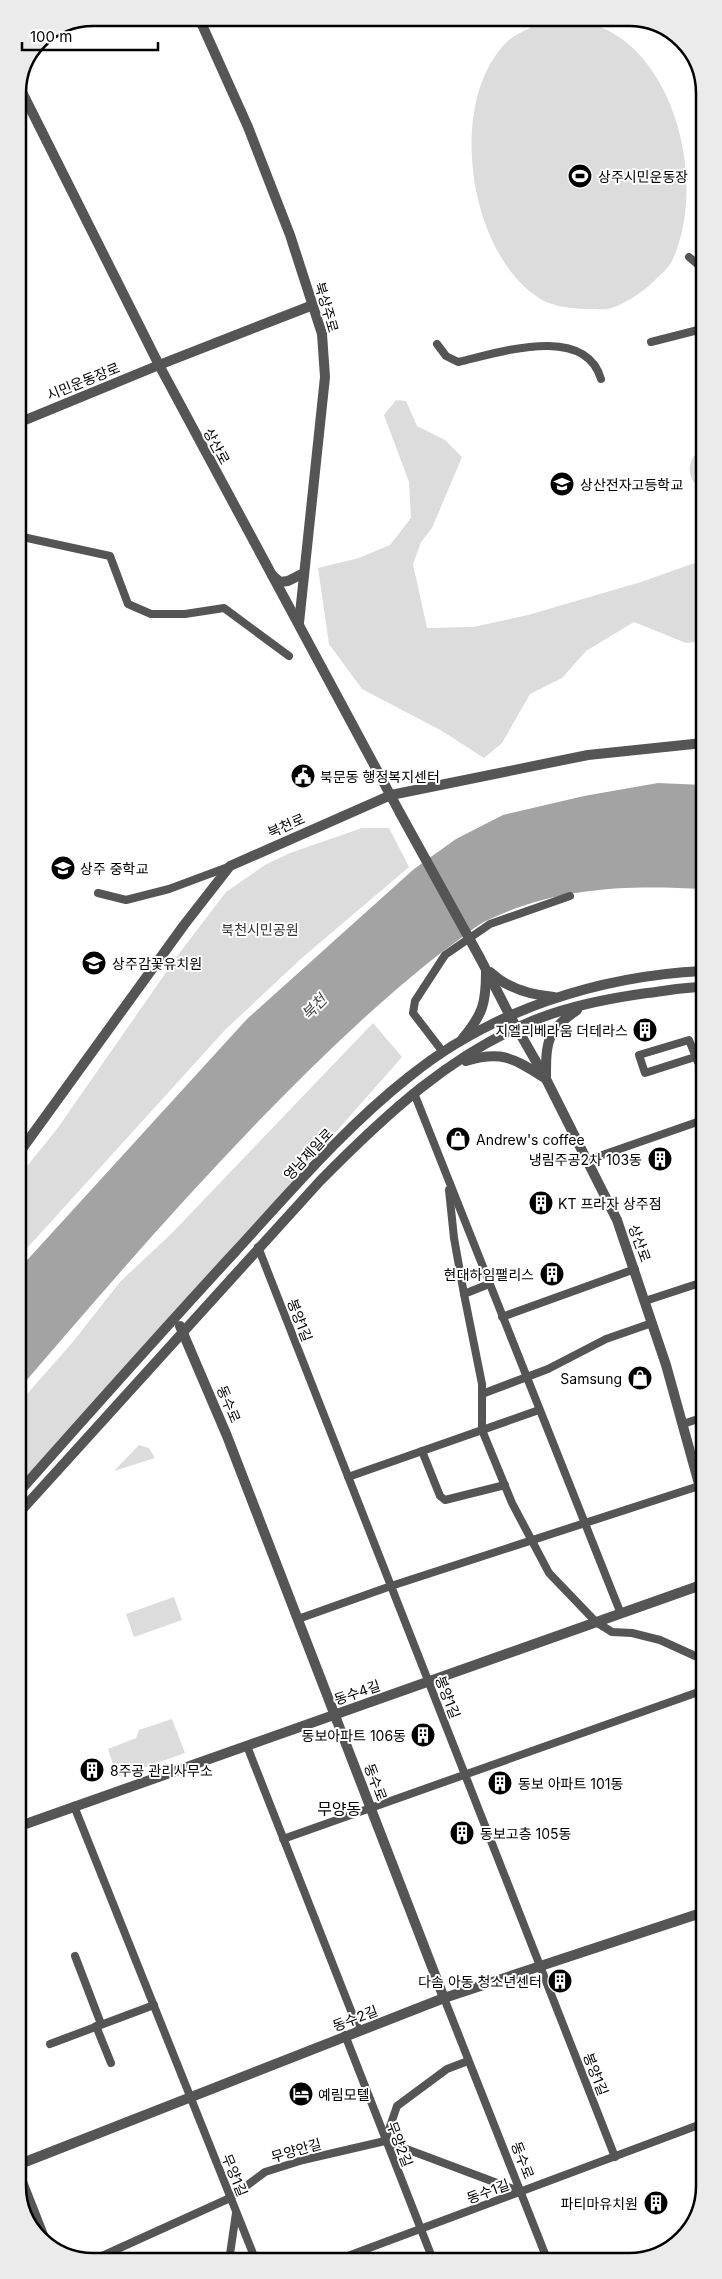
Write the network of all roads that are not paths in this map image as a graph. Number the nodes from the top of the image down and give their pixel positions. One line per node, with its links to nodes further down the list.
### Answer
1 (203, 26): 5 (street, 북상주로)
2 (26, 100): 9 (street, 상산로)
3 (689, 257): 4 (street)
4 (696, 263)
5 (313, 306): 9 (street, 시민운동장로); 13 (street, 북상주로)
6 (696, 331): 7 (street)
7 (651, 342)
8 (437, 344): 10 (street)
9 (159, 365): 11 (street, 시민운동장로); 14 (street, 상산로)
10 (601, 379)
11 (26, 420)
12 (26, 538): 16 (street)
13 (304, 572): 14 (street); 15 (street, 북상주로)
14 (269, 573): 15 (street, 상산로)
15 (299, 623): 18 (street, 상산로)
16 (289, 656)
17 (696, 744): 18 (street, 북천로)
18 (391, 795): 19 (street, 북천로); 22 (street, 상산로, bridge)
19 (230, 866): 20 (street); 36 (street, 북천로)
20 (98, 893)
21 (570, 896): 30 (street)
22 (486, 968): 25 (street); 27 (street, 상산로); 29 (street)
23 (696, 972): 25 (street, 영남제일로)
24 (696, 988): 26 (street, 영남제일로)
25 (555, 997): 27 (street, 영남제일로)
26 (585, 1004): 28 (street, 영남제일로); 33 (street)
27 (510, 1016): 28 (street, 상산로); 29 (street, 영남제일로)
28 (516, 1028): 32 (street, 영남제일로); 33 (street, 상산로)
29 (458, 1043): 30 (street, 영남제일로)
30 (443, 1052): 45 (street, 영남제일로)
31 (695, 1058): 31 (street)
32 (450, 1066): 33 (street); 34 (street, 영남제일로)
33 (546, 1079): 37 (street, 상산로)
34 (414, 1093): 38 (street); 39 (street, 영남제일로)
35 (696, 1122): 37 (street)
36 (26, 1143)
37 (588, 1160): 40 (street, 상산로)
38 (448, 1179): 41 (street); 43 (street)
39 (258, 1247): 48 (street, 영남제일로); 57 (street, 봉양1길)
40 (635, 1269): 44 (street, 상산로); 46 (street)
41 (489, 1284): 43 (street); 46 (street)
42 (696, 1284): 44 (street)
43 (464, 1294): 50 (street)
44 (645, 1301): 47 (street, 상산로)
45 (176, 1316): 48 (street, 동수로); 58 (street, 영남제일로)
46 (502, 1317): 49 (street)
47 (652, 1323): 49 (street); 53 (street, 상산로)
48 (182, 1330): 61 (street, 영남제일로); 67 (street, 동수로)
49 (526, 1378): 50 (street); 51 (street)
50 (482, 1394): 54 (street)
51 (539, 1410): 54 (street); 62 (street)
52 (696, 1420): 53 (street)
53 (683, 1424): 56 (street, 상산로)
54 (482, 1430): 55 (street); 59 (street)
55 (422, 1451): 57 (street); 59 (street)
56 (696, 1474)
57 (348, 1477): 64 (street, 봉양1길)
58 (26, 1484)
59 (505, 1486): 63 (street)
60 (696, 1487): 62 (street)
61 (26, 1505)
62 (584, 1523): 63 (street); 66 (street)
63 (531, 1542): 64 (street); 68 (street)
64 (391, 1586): 67 (street); 70 (street, 봉양1길)
65 (696, 1587): 66 (street, 동수4길)
66 (621, 1614): 68 (street, 동수4길)
67 (298, 1619): 72 (street, 동수로)
68 (596, 1622): 69 (street); 70 (street, 동수4길)
69 (696, 1656)
70 (428, 1681): 72 (street, 동수4길); 74 (street, 봉양1길)
71 (696, 1693): 74 (street)
72 (336, 1714): 73 (street, 동수4길); 76 (street, 동수로)
73 (247, 1746): 75 (street, 동수4길); 78 (street)
74 (465, 1774): 76 (street); 81 (street, 봉양1길)
75 (74, 1806): 77 (street, 동수4길); 83 (street, 무양1길)
76 (371, 1808): 78 (street); 82 (street, 동수로)
77 (26, 1824)
78 (283, 1839): 85 (street)
79 (696, 1915): 81 (street, 동수2길)
80 (76, 1956): 84 (street)
81 (540, 1965): 82 (street, 동수2길); 93 (street, 봉양1길)
82 (444, 1998): 85 (street, 동수2길); 88 (street, 동수로)
83 (154, 2005): 84 (street); 90 (street, 무양1길)
84 (99, 2025): 87 (street); 89 (street)
85 (359, 2030): 86 (street, 동수2길)
86 (345, 2036): 90 (street, 동수2길); 92 (street, 무양2길)
87 (50, 2044)
88 (468, 2061): 92 (street); 96 (street, 동수로)
89 (111, 2063)
90 (191, 2098): 94 (street, 동수2길); 97 (street, 무양1길)
91 (696, 2126): 93 (street, 동수1길)
92 (385, 2141): 96 (street); 97 (street, 무양안길); 100 (street, 무양2길)
93 (615, 2157): 96 (street, 동수1길)
94 (26, 2162)
95 (26, 2190): 99 (street)
96 (521, 2192): 100 (street, 동수1길); 106 (street, 동수로)
97 (230, 2198): 98 (street, 무양1길); 101 (street, 무양안길)
98 (236, 2213): 102 (street); 103 (street, 무양1길)
99 (41, 2227)
100 (420, 2229): 104 (street, 동수1길); 105 (street, 무양2길)
101 (109, 2253)
102 (231, 2253)
103 (252, 2253)
104 (357, 2253)
105 (431, 2253)
106 (545, 2253)

